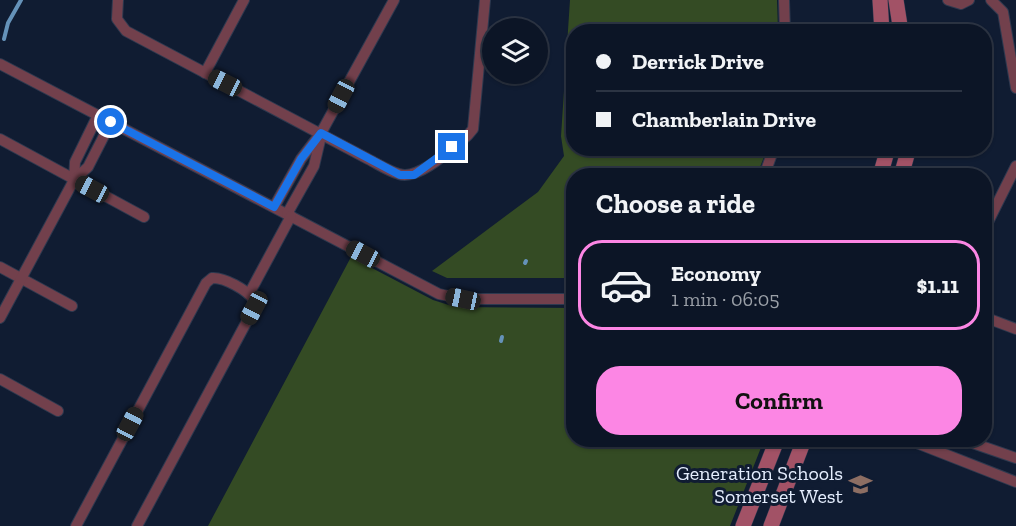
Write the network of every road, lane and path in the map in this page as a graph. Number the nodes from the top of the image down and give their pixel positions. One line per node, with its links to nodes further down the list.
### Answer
1 (244, 0): 15 (street)
2 (394, 0): 19 (street)
3 (485, 0): 19 (street)
4 (784, 0): 11 (street)
5 (880, 0): 12 (street)
6 (897, 0): 13 (street)
7 (948, 0): 8 (street)
8 (969, 0)
9 (991, 0): 16 (street)
10 (117, 6): 15 (street)
11 (785, 24)
12 (882, 24)
13 (900, 24)
14 (0, 64): 17 (street)
15 (205, 73): 19 (street)
16 (1016, 88)
17 (98, 115): 18 (street); 22 (street)
18 (111, 122): 22 (street); 23 (street)
19 (321, 133): 23 (street); 25 (street)
20 (0, 139): 22 (street)
21 (1016, 166): 24 (street)
22 (74, 180): 26 (street); 28 (street)
23 (274, 207): 25 (street)
24 (992, 214)
25 (289, 215): 29 (street); 30 (street)
26 (144, 216)
27 (0, 267): 28 (street)
28 (20, 278): 31 (street); 32 (street)
29 (249, 294): 43 (street); 44 (street)
30 (566, 299)
31 (72, 306)
32 (0, 318)
33 (992, 320): 34 (street)
34 (1016, 329)
35 (0, 379): 36 (street)
36 (58, 411)
37 (774, 447): 45 (street)
38 (801, 447): 46 (street)
39 (927, 447): 42 (street)
40 (984, 447): 41 (street)
41 (1016, 458)
42 (1016, 482)
43 (76, 526)
44 (137, 526)
45 (743, 526)
46 (771, 526)

